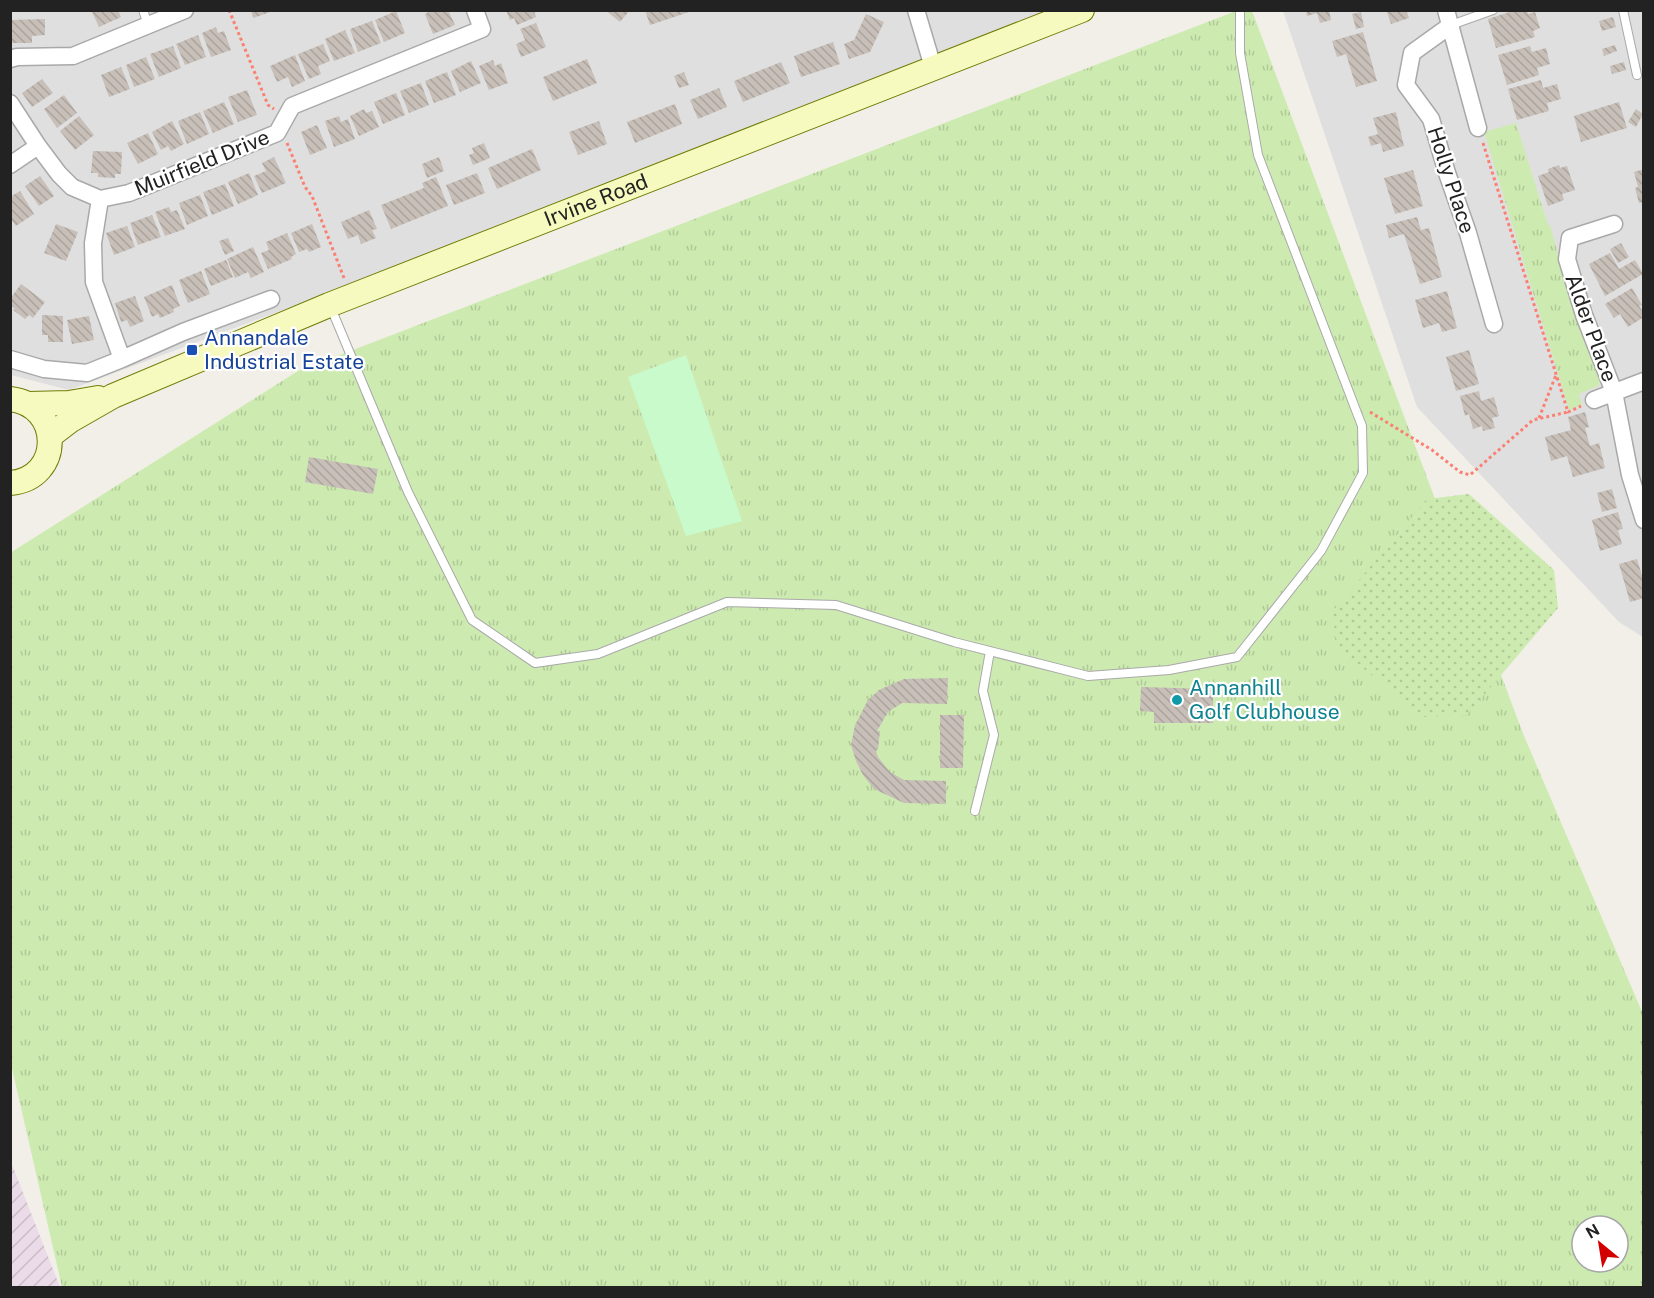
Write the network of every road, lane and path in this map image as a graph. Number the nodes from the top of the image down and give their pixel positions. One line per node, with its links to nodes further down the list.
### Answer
1 (186, 10): 9 (street)
2 (229, 10): 15 (path)
3 (476, 10): 15 (street, Muirfield Drive)
4 (916, 10): 12 (street)
5 (1082, 10): 12 (main road, Irvine Road)
6 (1240, 10): 33 (lane)
7 (1493, 10): 10 (lane)
8 (1623, 10): 13 (lane)
9 (146, 18): 11 (street)
10 (1448, 18): 16 (street); 24 (street, Holly Place)
11 (10, 59)
12 (933, 68): 23 (main road, Irvine Road)
13 (1637, 75)
14 (10, 103): 18 (street)
15 (286, 116): 17 (street, Muirfield Drive)
16 (1478, 129): 27 (path)
17 (277, 132): 20 (street, Muirfield Drive); 23 (path)
18 (38, 146): 19 (street); 20 (street)
19 (10, 165)
20 (100, 199): 26 (street)
21 (1614, 224): 29 (street, Alder Place)
22 (271, 299): 26 (street)
23 (340, 300): 30 (main road, Irvine Road); 39 (lane)
24 (1494, 324)
25 (10, 359): 26 (street)
26 (122, 359)
27 (1556, 374): 34 (path); 35 (path)
28 (1644, 381): 29 (street)
29 (1614, 392): 31 (street); 38 (street)
30 (113, 396): 32 (main road); 36 (main road)
31 (1594, 400): 34 (path)
32 (20, 402): 36 (main road)
33 (1353, 402): 35 (path); 39 (lane)
34 (1568, 412): 35 (path)
35 (1539, 418)
36 (50, 436): 37 (main road)
37 (12, 484)
38 (1644, 520)
39 (990, 651): 40 (lane)
40 (975, 811)

